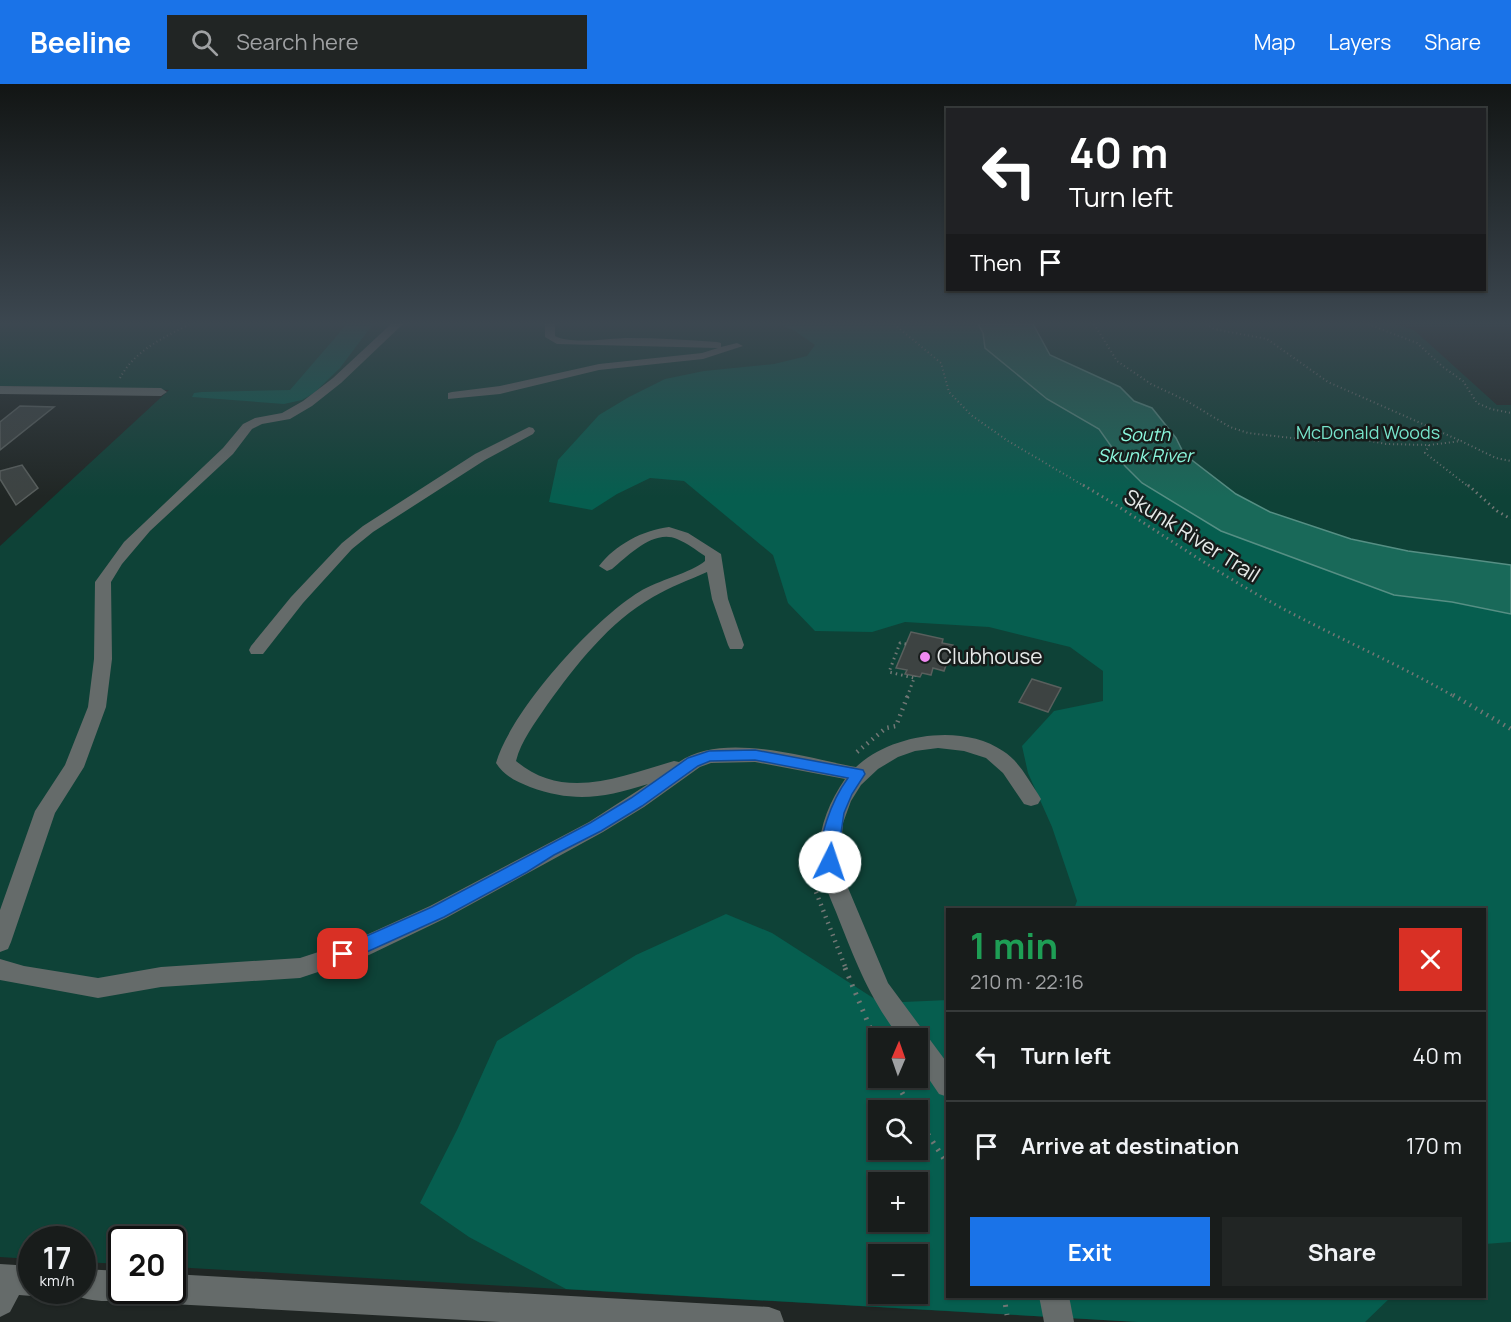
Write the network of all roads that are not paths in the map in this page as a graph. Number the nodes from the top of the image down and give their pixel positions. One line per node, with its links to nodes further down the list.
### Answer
1 (333, 382): 16 (street)
2 (535, 382): 6 (street)
3 (0, 390): 4 (street)
4 (14, 390): 5 (street); 7 (street)
5 (161, 392)
6 (452, 396)
7 (0, 401)
8 (529, 431): 12 (street)
9 (713, 561): 10 (street); 11 (street); 13 (street)
10 (607, 566)
11 (736, 645)
12 (257, 650)
13 (693, 762): 14 (street); 17 (street)
14 (858, 774): 15 (street); 18 (street)
15 (1031, 799)
16 (0, 942)
17 (0, 969)
18 (907, 1028)
19 (928, 1057): 20 (street)
20 (946, 1082)
21 (186, 1290): 23 (street)
22 (1054, 1298): 25 (street)
23 (435, 1313): 24 (street)
24 (769, 1322)
25 (1059, 1322)

